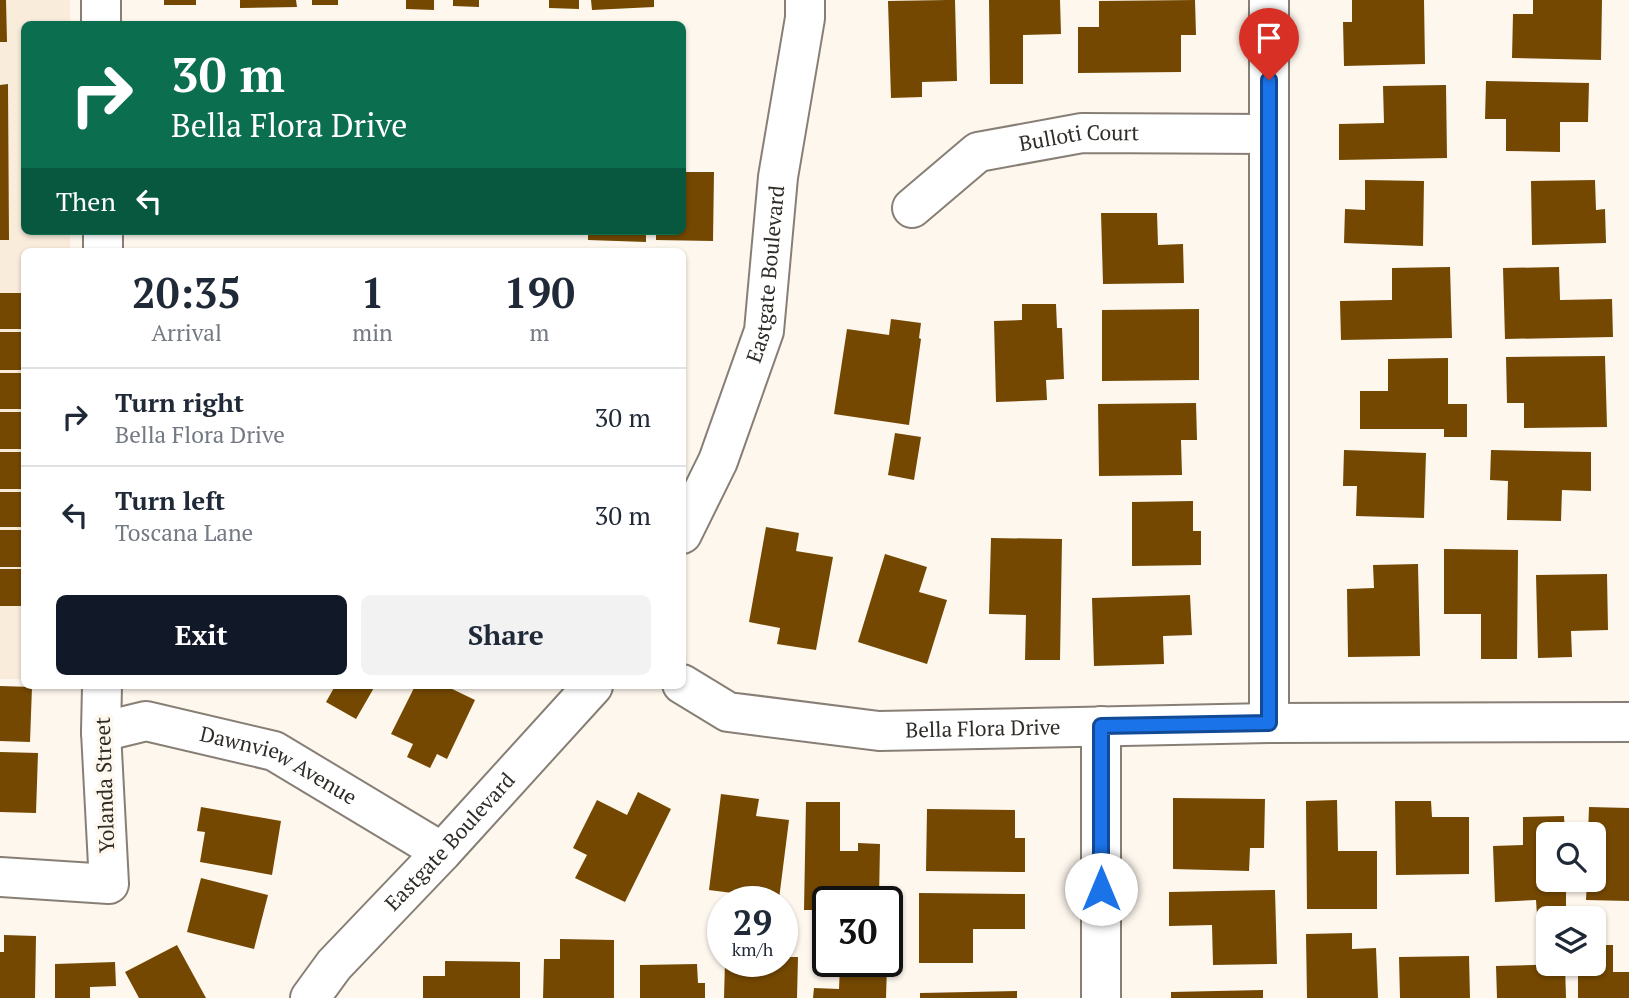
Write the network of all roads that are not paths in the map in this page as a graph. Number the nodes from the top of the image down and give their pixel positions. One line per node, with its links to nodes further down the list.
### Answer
1 (101, 0): 4 (street)
2 (804, 0): 7 (street, Eastgate Boulevard)
3 (1269, 0): 5 (street)
4 (101, 21)
5 (1269, 134): 6 (street, Bulloti Court); 12 (street)
6 (912, 208)
7 (686, 526)
8 (686, 686): 13 (street, Bella Flora Drive)
9 (102, 689): 14 (street, Yolanda Street)
10 (590, 689): 15 (street, Eastgate Boulevard)
11 (1629, 722): 12 (street, Bella Flora Drive)
12 (1269, 723): 13 (street, Bella Flora Drive)
13 (1101, 726): 18 (street)
14 (102, 732): 15 (street, Dawnview Avenue); 16 (street, Yolanda Street)
15 (442, 852): 17 (street, Eastgate Boulevard)
16 (0, 877)
17 (310, 998)
18 (1101, 998)

